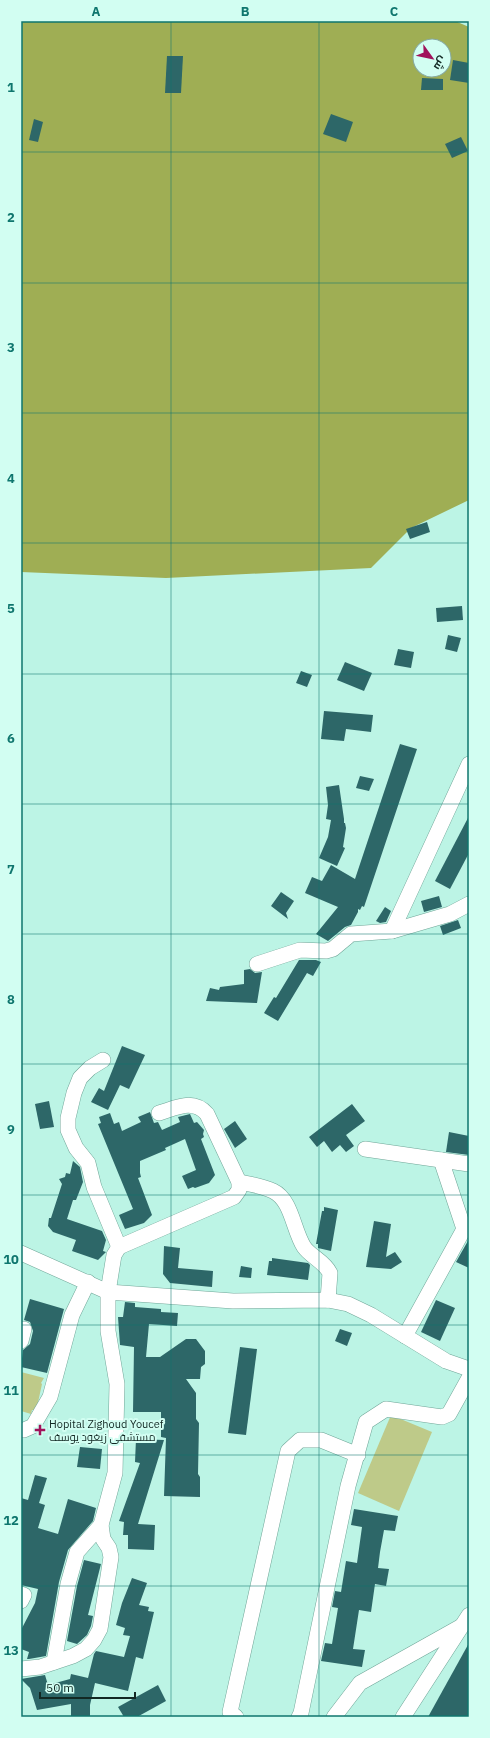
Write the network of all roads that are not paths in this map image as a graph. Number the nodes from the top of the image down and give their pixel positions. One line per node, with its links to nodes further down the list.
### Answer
1 (469, 764): 3 (street)
2 (469, 904): 3 (street)
3 (392, 931): 4 (street)
4 (257, 964)
5 (103, 1060): 11 (street)
6 (159, 1113): 10 (street)
7 (365, 1149): 8 (street)
8 (441, 1160): 9 (street); 16 (street)
9 (469, 1164)
10 (240, 1182): 11 (street); 15 (street)
11 (118, 1248): 14 (street)
12 (25, 1257): 13 (street)
13 (88, 1282): 14 (street); 19 (street)
14 (108, 1292): 15 (street); 21 (street)
15 (328, 1300): 16 (street)
16 (405, 1336): 17 (street)
17 (469, 1369)
18 (469, 1378): 20 (street)
19 (22, 1434)
20 (358, 1455): 28 (street); 29 (street)
21 (101, 1525): 26 (street); 26 (street)
22 (21, 1594): 23 (street)
23 (21, 1601)
24 (469, 1615): 25 (street)
25 (460, 1627): 30 (street); 31 (street)
26 (54, 1662): 27 (street)
27 (21, 1669)
28 (236, 1717)
29 (299, 1717)
30 (334, 1717)
31 (403, 1717)

